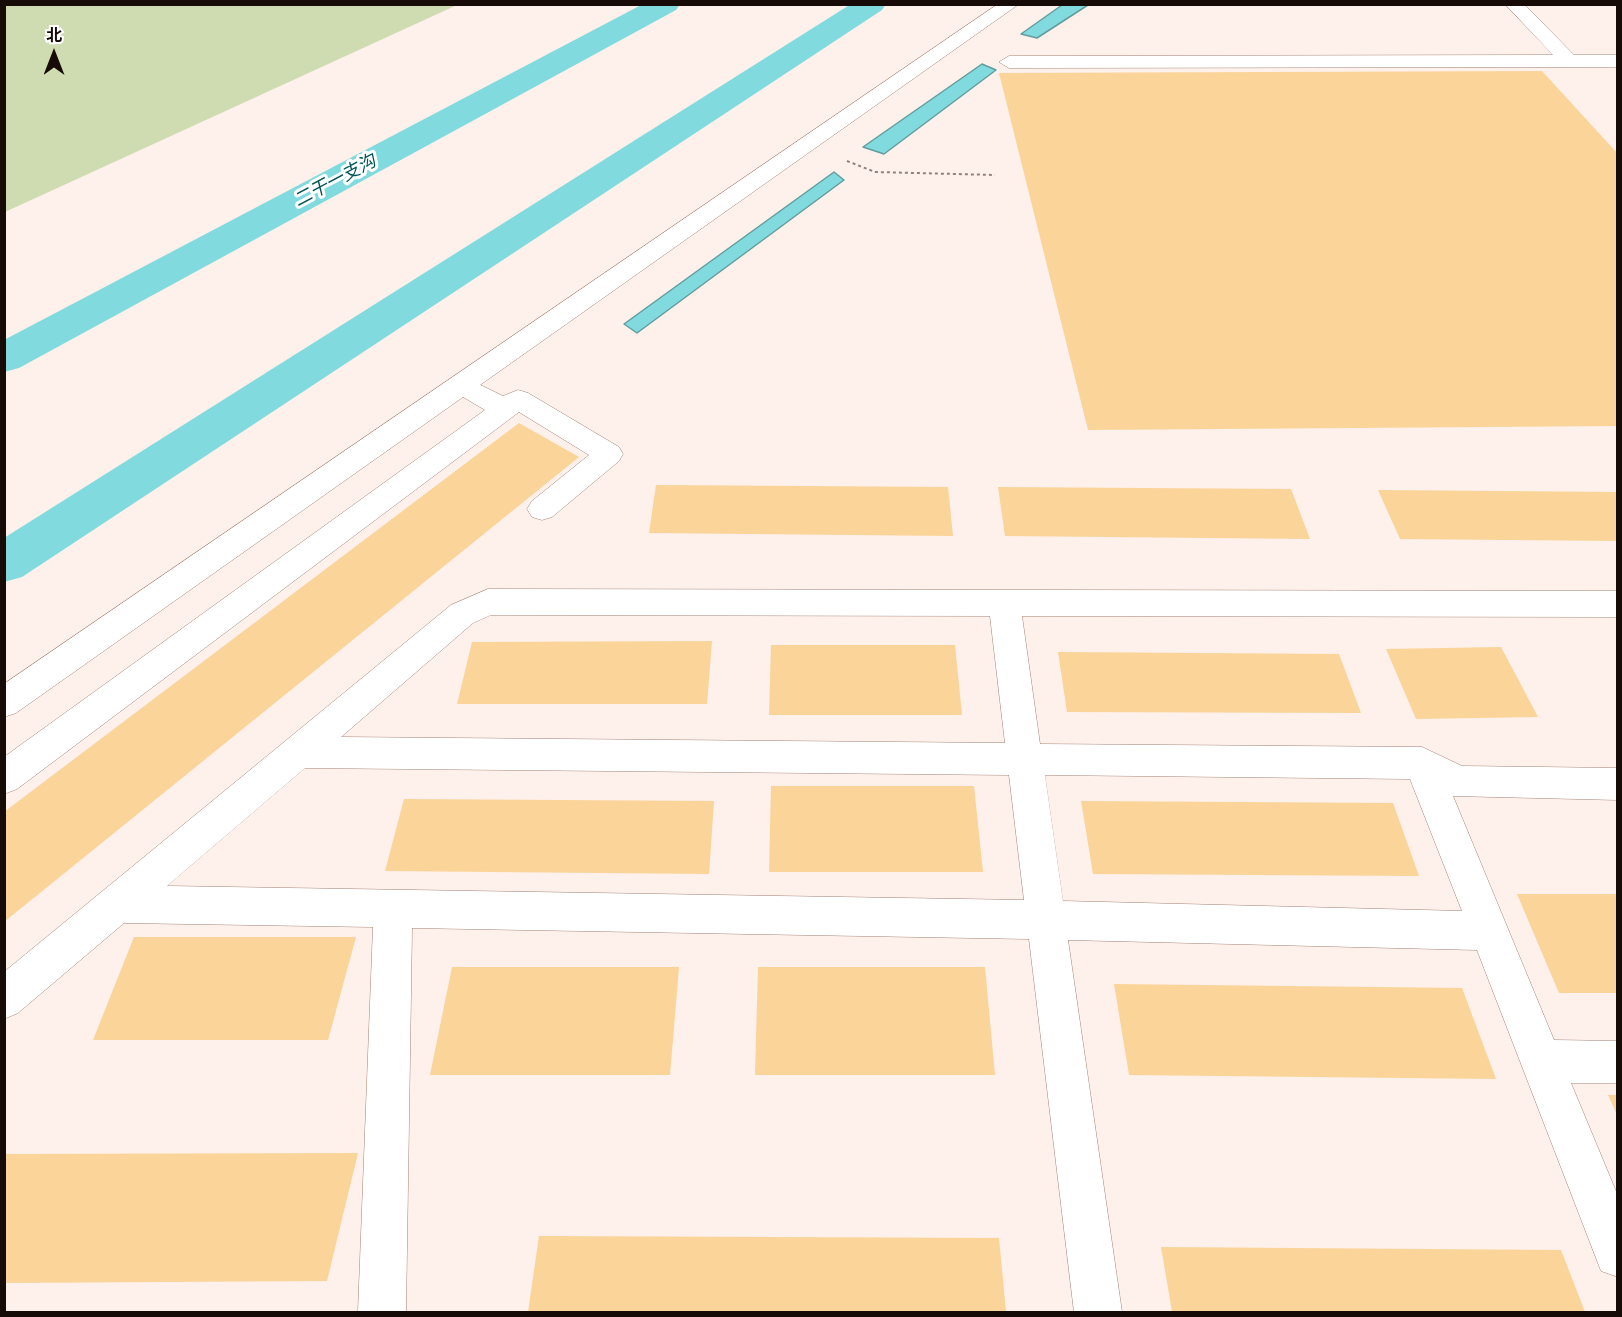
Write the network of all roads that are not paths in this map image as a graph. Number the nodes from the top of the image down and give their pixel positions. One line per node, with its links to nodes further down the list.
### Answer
1 (1010, 4): 6 (main road)
2 (1514, 4): 5 (main road)
3 (1617, 61): 5 (main road)
4 (1009, 62): 5 (main road)
5 (1569, 62)
6 (462, 385): 7 (main road); 11 (main road)
7 (504, 409): 8 (main road); 15 (main road)
8 (542, 509)
9 (1004, 603): 10 (main road); 12 (main road); 13 (main road)
10 (1617, 604)
11 (4, 704)
12 (299, 752): 13 (main road); 17 (main road)
13 (1024, 758): 14 (main road); 19 (main road)
14 (1422, 763): 16 (main road); 20 (main road)
15 (4, 778)
16 (1617, 784)
17 (117, 904): 18 (main road); 21 (main road)
18 (393, 909): 19 (main road); 25 (main road)
19 (1046, 920): 20 (main road); 26 (main road)
20 (1489, 931): 22 (main road)
21 (4, 999)
22 (1541, 1061): 23 (main road); 24 (main road)
23 (1617, 1062)
24 (1617, 1254)
25 (382, 1312)
26 (1098, 1312)

